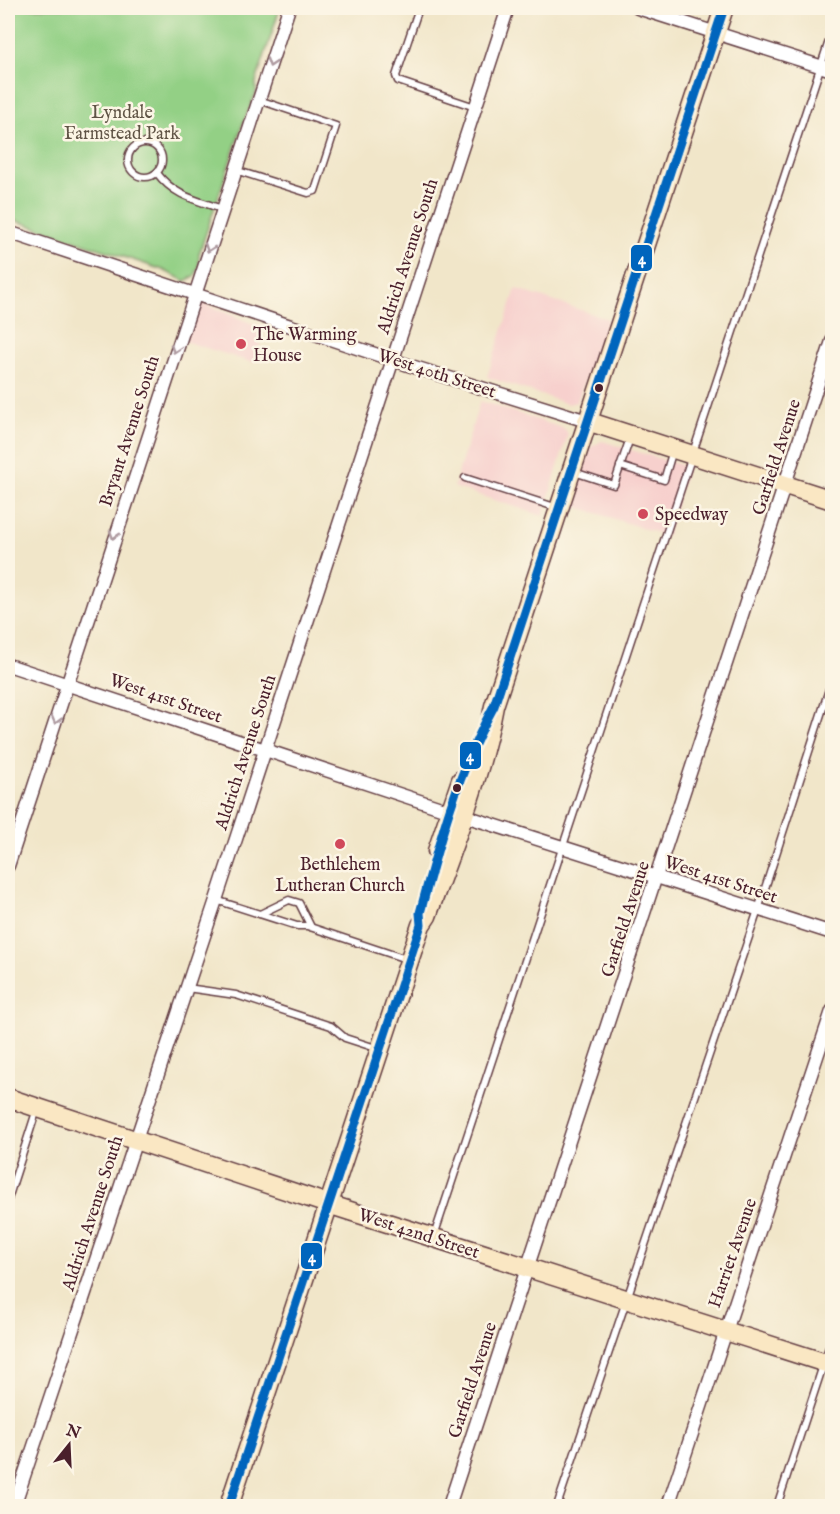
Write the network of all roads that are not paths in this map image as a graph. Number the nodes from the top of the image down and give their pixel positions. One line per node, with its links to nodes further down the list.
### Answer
1 (289, 8): 9 (street, Bryant Avenue South, one-way to 9)
2 (419, 8): 10 (lane)
3 (508, 8): 10 (street, Aldrich Avenue South)
4 (638, 8): 7 (street)
5 (724, 8): 7 (main road)
6 (832, 32): 8 (lane)
7 (715, 33): 8 (street); 18 (main road)
8 (827, 68): 21 (lane)
9 (258, 100): 11 (street, Bryant Avenue South); 11 (lane)
10 (475, 107): 17 (street, Aldrich Avenue South)
11 (235, 170): 13 (street, Bryant Avenue South)
12 (157, 173): 12 (lane); 13 (lane)
13 (222, 209): 15 (street, Bryant Avenue South, one-way to 15)
14 (8, 232): 15 (street, West 40th Street)
15 (193, 294): 17 (street, West 40th Street); 30 (street, Bryant Avenue South, one-way to 30)
16 (832, 341): 25 (street, Garfield Avenue)
17 (392, 360): 18 (street, West 40th Street); 31 (street, Aldrich Avenue South)
18 (587, 421): 19 (main road, West 40th Street); 23 (main road)
19 (631, 435): 20 (main road, West 40th Street); 22 (lane)
20 (674, 449): 21 (main road, West 40th Street); 22 (lane)
21 (692, 454): 25 (main road, West 40th Street); 33 (lane)
22 (620, 466): 23 (lane)
23 (571, 471): 27 (main road)
24 (465, 478): 27 (lane)
25 (785, 485): 26 (main road, West 40th Street); 35 (street, Garfield Avenue)
26 (832, 500)
27 (558, 508): 32 (main road)
28 (8, 665): 30 (street, West 41st Street)
29 (832, 680): 37 (lane)
30 (66, 684): 31 (street, West 41st Street); 34 (street, Bryant Avenue South, one-way to 34)
31 (265, 750): 32 (street, West 41st Street); 36 (street, Aldrich Avenue South)
32 (456, 813): 33 (street, West 41st Street); 41 (main road)
33 (563, 848): 35 (street, West 41st Street); 50 (lane)
34 (8, 866)
35 (658, 877): 37 (street, West 41st Street); 51 (street, Garfield Avenue)
36 (216, 900): 38 (lane); 42 (street, Aldrich Avenue South)
37 (758, 910): 40 (street, West 41st Street); 52 (lane)
38 (260, 914): 39 (lane); 39 (lane)
39 (311, 927): 41 (lane)
40 (832, 933)
41 (409, 960): 44 (main road)
42 (187, 988): 44 (lane); 47 (street, Aldrich Avenue South)
43 (832, 1011): 53 (street, Harriet Avenue)
44 (380, 1049): 49 (main road)
45 (8, 1098): 46 (main road, West 42nd Street)
46 (38, 1108): 47 (main road, West 42nd Street); 48 (lane)
47 (135, 1141): 49 (main road, West 42nd Street); 56 (street, Aldrich Avenue South)
48 (8, 1199)
49 (328, 1204): 50 (main road, West 42nd Street); 57 (main road)
50 (434, 1238): 51 (main road, West 42nd Street)
51 (527, 1268): 52 (main road, West 42nd Street); 58 (street, Garfield Avenue)
52 (627, 1299): 53 (main road, West 42nd Street); 59 (lane)
53 (726, 1329): 55 (main road, West 42nd Street); 60 (street, Harriet Avenue)
54 (832, 1338): 55 (lane)
55 (829, 1364): 61 (lane)
56 (14, 1506)
57 (229, 1506)
58 (449, 1506)
59 (557, 1506)
60 (668, 1506)
61 (777, 1506)

